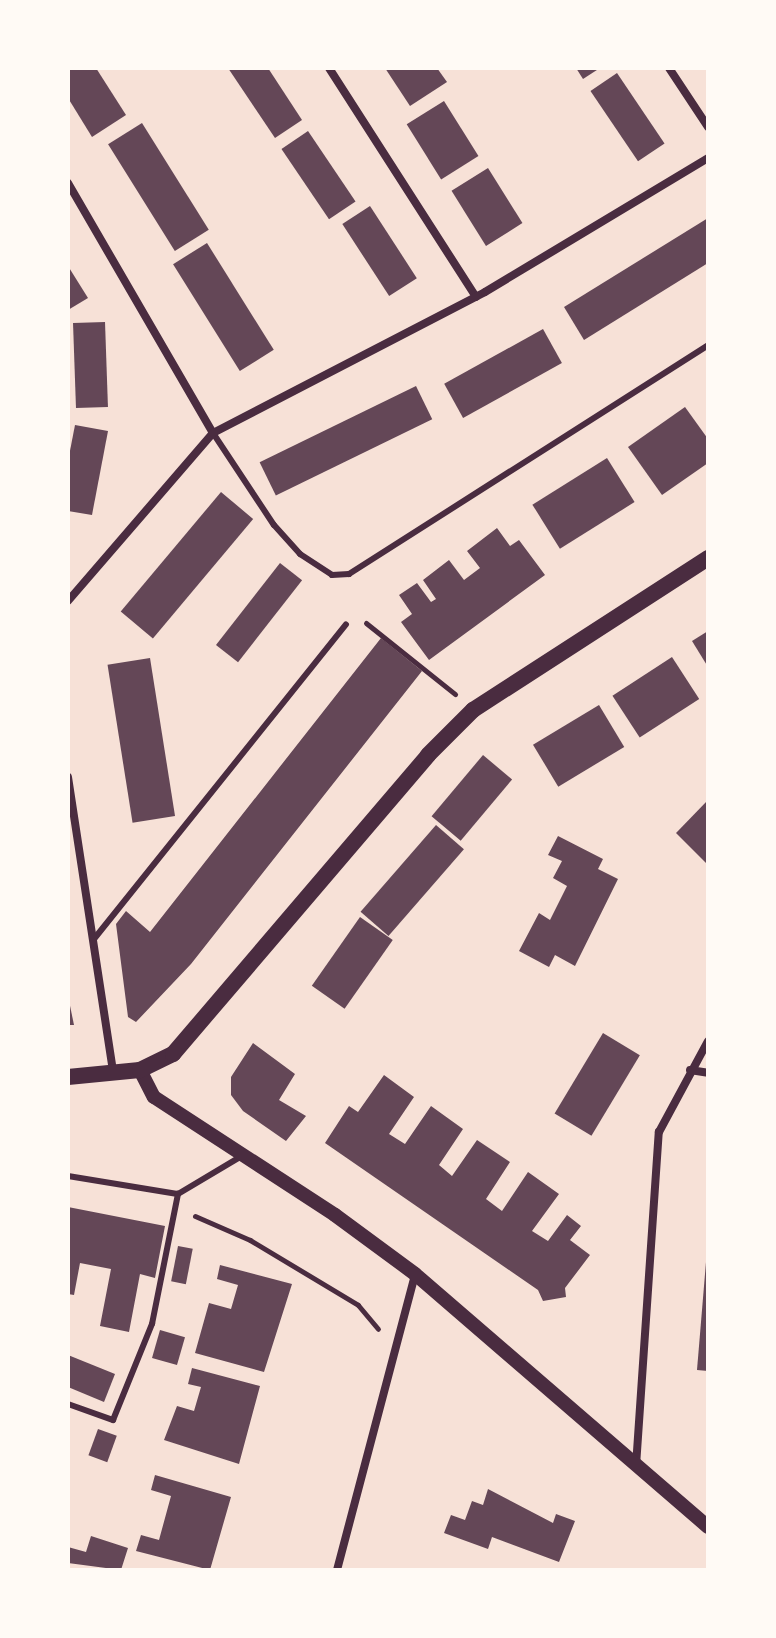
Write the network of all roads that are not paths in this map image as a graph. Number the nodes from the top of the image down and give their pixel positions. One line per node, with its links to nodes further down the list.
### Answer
1 (329, 68): 6 (street)
2 (669, 68): 3 (street)
3 (708, 127)
4 (708, 158): 6 (street)
5 (68, 183): 8 (street)
6 (476, 297): 8 (street)
7 (708, 345): 8 (lane)
8 (213, 433): 10 (street)
9 (708, 558): 15 (main road)
10 (68, 601)
11 (346, 624): 13 (lane)
12 (68, 777): 13 (street)
13 (94, 939): 18 (street)
14 (708, 1041): 16 (street)
15 (140, 1070): 18 (main road); 20 (street)
16 (690, 1070): 17 (street); 25 (street)
17 (708, 1073)
18 (113, 1074): 19 (main road)
19 (68, 1077)
20 (240, 1157): 22 (lane); 23 (street)
21 (68, 1176): 22 (lane)
22 (178, 1194): 24 (lane)
23 (415, 1274): 25 (street); 27 (street)
24 (68, 1404)
25 (636, 1467): 26 (street)
26 (708, 1527)
27 (337, 1570)

